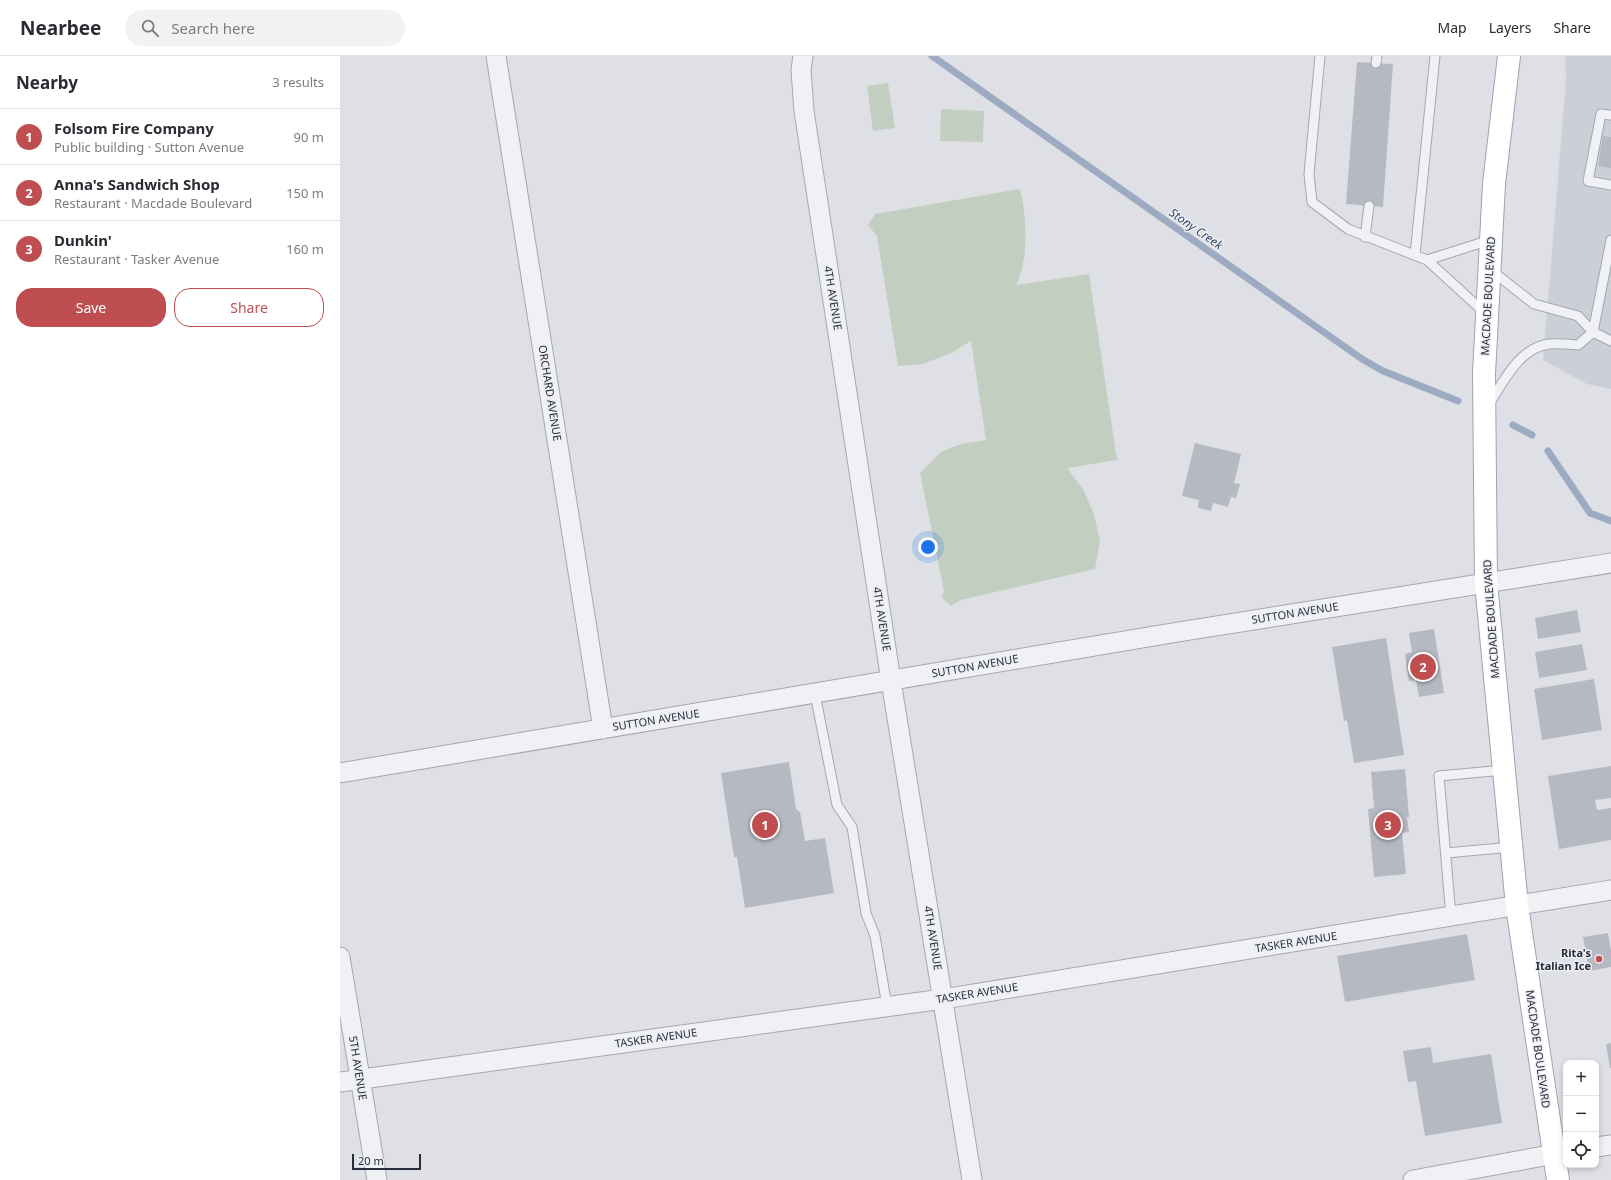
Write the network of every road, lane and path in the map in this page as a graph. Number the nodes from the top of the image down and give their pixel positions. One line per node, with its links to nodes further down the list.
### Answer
1 (496, 56): 23 (street, ORCHARD AVENUE)
2 (803, 56): 21 (street, 4TH AVENUE)
3 (1320, 56): 9 (lane)
4 (1435, 56): 12 (lane)
5 (1509, 56): 10 (main road, MACDADE BOULEVARD)
6 (1611, 115): 7 (lane)
7 (1611, 185)
8 (1369, 206): 9 (lane)
9 (1365, 237): 12 (lane)
10 (1490, 240): 13 (lane); 14 (main road, MACDADE BOULEVARD)
11 (1611, 240): 16 (lane)
12 (1415, 255): 13 (lane)
13 (1427, 260): 15 (lane)
14 (1489, 269): 15 (main road, MACDADE BOULEVARD); 16 (lane)
15 (1487, 316): 18 (main road, MACDADE BOULEVARD)
16 (1593, 332): 17 (lane); 18 (lane)
17 (1611, 342)
18 (1484, 410): 20 (main road, MACDADE BOULEVARD)
19 (1611, 563): 20 (street, SUTTON AVENUE)
20 (1486, 583): 21 (street, SUTTON AVENUE); 24 (main road, MACDADE BOULEVARD)
21 (891, 681): 22 (street, SUTTON AVENUE); 32 (street, 4TH AVENUE)
22 (815, 694): 23 (street, SUTTON AVENUE); 33 (lane)
23 (603, 729): 25 (street, SUTTON AVENUE)
24 (1504, 770): 26 (main road, MACDADE BOULEVARD); 27 (lane)
25 (340, 773)
26 (1512, 847): 27 (lane); 29 (main road, MACDADE BOULEVARD)
27 (1446, 853): 30 (lane)
28 (1611, 890): 29 (street, TASKER AVENUE)
29 (1517, 906): 30 (street, TASKER AVENUE); 38 (main road, MACDADE BOULEVARD)
30 (1451, 917): 32 (street, TASKER AVENUE)
31 (340, 957): 34 (street, 5TH AVENUE)
32 (943, 999): 33 (street, TASKER AVENUE); 40 (street, 4TH AVENUE)
33 (887, 1006): 34 (street, TASKER AVENUE)
34 (360, 1078): 35 (street, TASKER AVENUE); 39 (street, 5TH AVENUE)
35 (340, 1082)
36 (1611, 1145): 37 (street)
37 (1599, 1147)
38 (1560, 1153): 41 (street); 42 (main road, MACDADE BOULEVARD)
39 (377, 1180)
40 (972, 1180)
41 (1414, 1180)
42 (1558, 1180)

